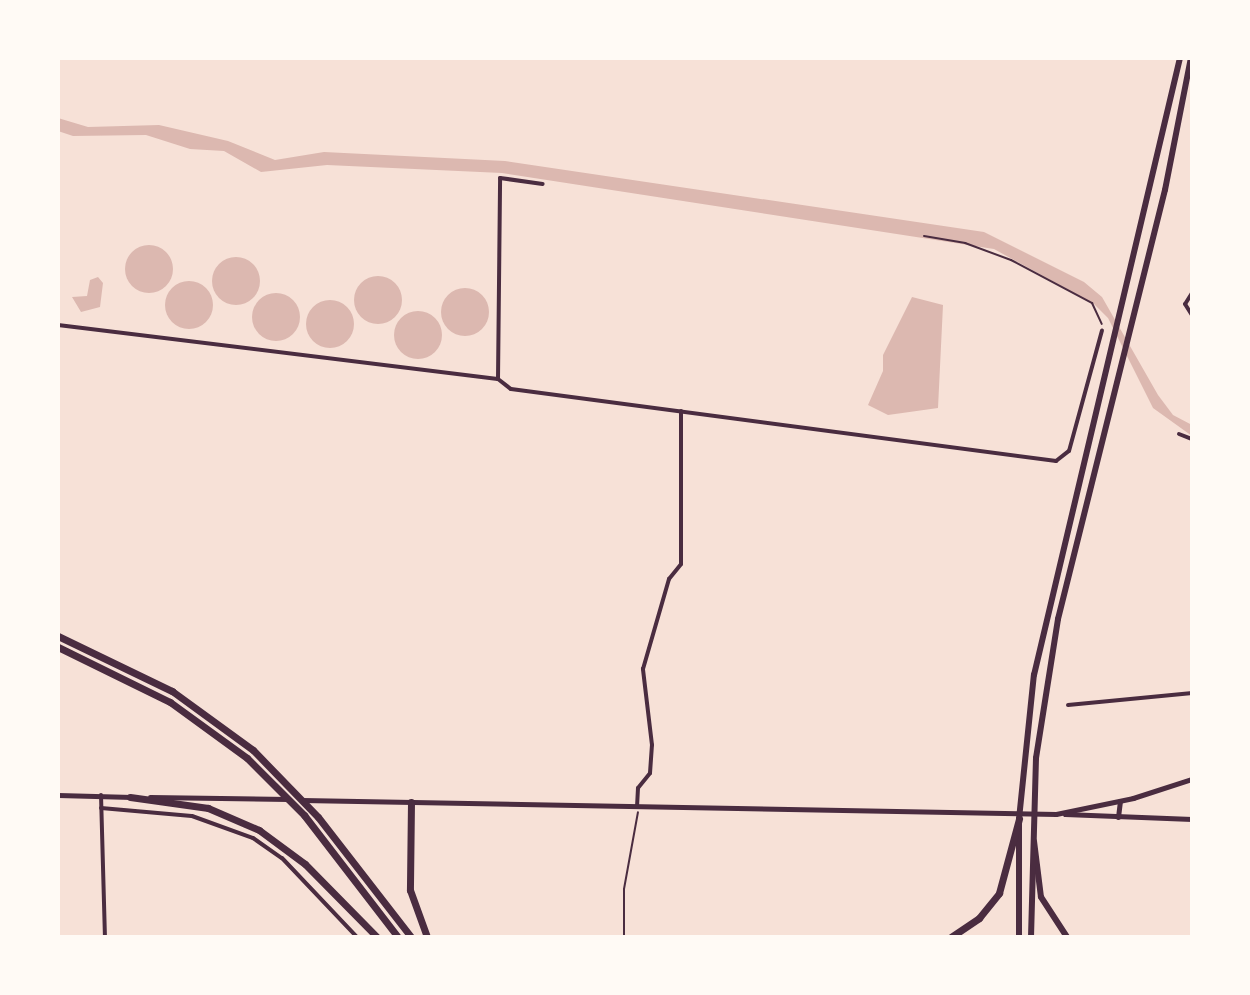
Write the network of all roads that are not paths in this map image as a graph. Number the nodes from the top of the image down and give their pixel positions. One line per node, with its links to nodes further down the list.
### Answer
1 (1180, 58): 27 (highway)
2 (1191, 58): 25 (highway)
3 (543, 184): 8 (street)
4 (1192, 293): 5 (street)
5 (1192, 315)
6 (58, 325): 8 (street)
7 (1102, 330): 9 (street)
8 (498, 379): 9 (street)
9 (681, 411): 22 (street)
10 (1179, 434): 11 (street)
11 (1192, 439)
12 (58, 636): 33 (highway)
13 (58, 647): 32 (highway)
14 (1192, 693): 15 (street)
15 (1068, 705)
16 (1192, 779): 20 (main road)
17 (58, 795): 18 (main road)
18 (101, 795): 19 (main road); 23 (street)
19 (130, 797): 21 (main road); 31 (highway)
20 (1120, 801): 24 (main road); 26 (main road)
21 (411, 802): 22 (main road); 34 (highway)
22 (637, 807): 24 (main road)
23 (101, 808): 29 (street); 30 (street)
24 (1056, 814): 26 (main road)
25 (1032, 815): 37 (highway); 38 (highway)
26 (1118, 817): 28 (main road)
27 (1019, 819): 35 (highway); 36 (highway)
28 (1192, 819)
29 (105, 937)
30 (357, 937)
31 (377, 937)
32 (398, 937)
33 (411, 937)
34 (427, 937)
35 (951, 937)
36 (1019, 937)
37 (1031, 937)
38 (1067, 937)

